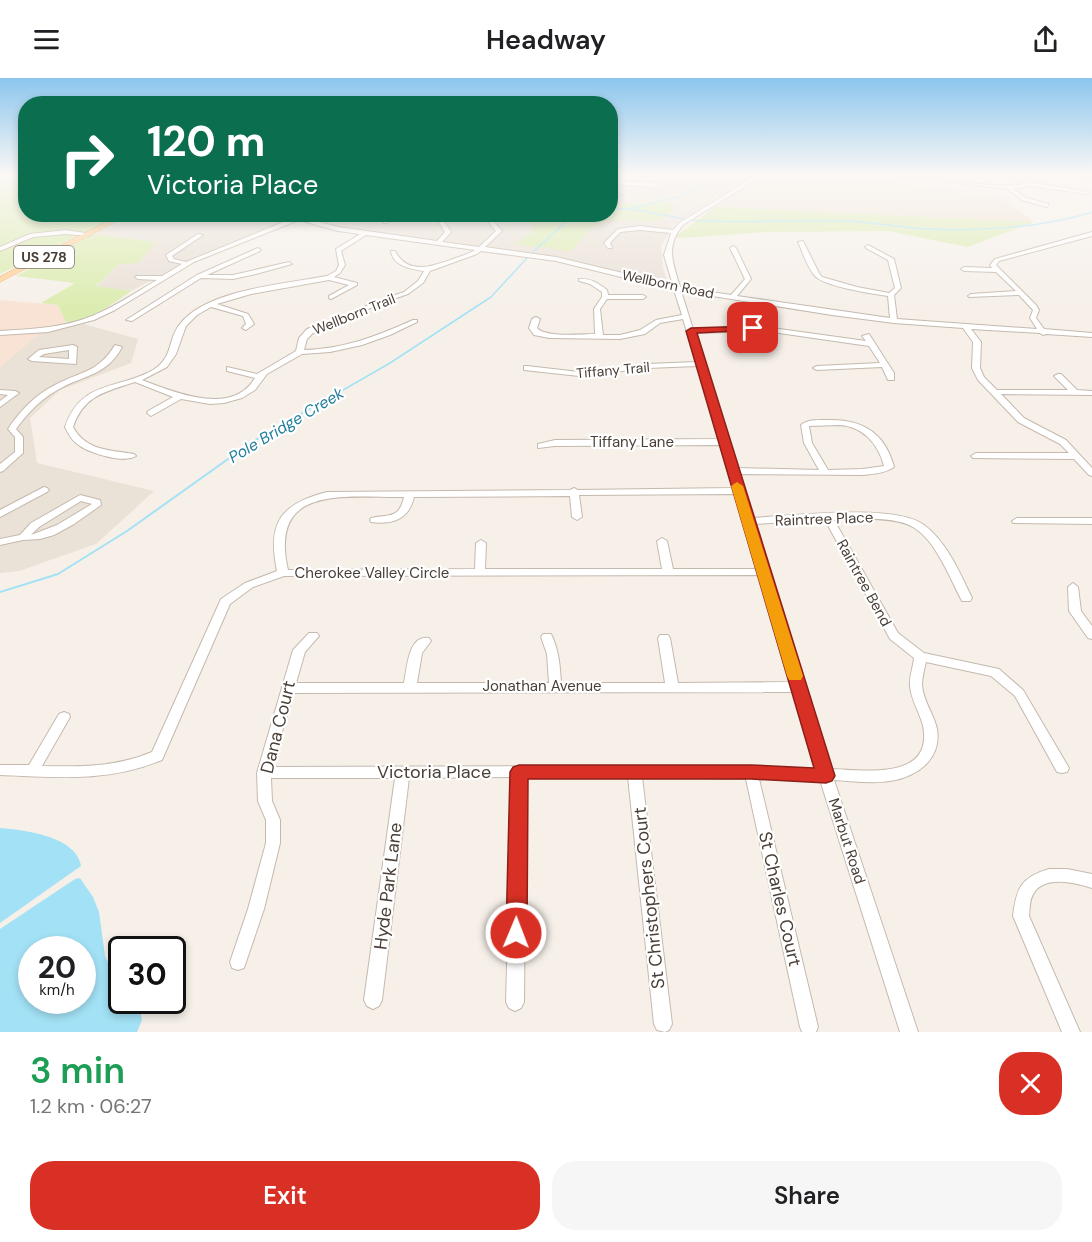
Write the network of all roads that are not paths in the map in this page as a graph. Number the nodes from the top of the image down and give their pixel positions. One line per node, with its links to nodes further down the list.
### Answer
1 (688, 220): 7 (street)
2 (112, 222): 9 (main road, US 278)
3 (289, 222): 23 (street)
4 (312, 222): 8 (street, Wellborn Road)
5 (441, 222): 15 (street)
6 (491, 222): 20 (street)
7 (674, 232): 16 (street); 36 (street, Marbut Road)
8 (366, 233): 15 (street, Wellborn Road); 33 (street)
9 (89, 234): 19 (street); 34 (main road, US 278)
10 (1092, 234): 12 (street)
11 (200, 235): 25 (street)
12 (1078, 236): 13 (street); 29 (street)
13 (1092, 240)
14 (801, 242): 38 (street)
15 (438, 243): 20 (street, Wellborn Road)
16 (610, 247)
17 (868, 247): 38 (street)
18 (733, 248): 43 (street)
19 (0, 249)
20 (481, 249): 28 (street, Wellborn Trail); 36 (street, Wellborn Road)
21 (258, 250): 24 (street)
22 (393, 252): 28 (street)
23 (203, 256): 24 (street); 25 (street)
24 (229, 261): 30 (street)
25 (188, 264): 32 (street)
26 (289, 264): 30 (street)
27 (964, 269): 29 (street)
28 (428, 270): 60 (street, Wellborn Trail)
29 (996, 270): 37 (street)
30 (199, 276): 47 (street)
31 (138, 277): 32 (street)
32 (163, 278): 53 (street)
33 (329, 278): 40 (street); 44 (street)
34 (0, 280)
35 (581, 280): 41 (street)
36 (675, 286): 43 (street, Wellborn Road); 45 (street, Marbut Road)
37 (1020, 293): 39 (street); 54 (street)
38 (891, 295): 49 (street)
39 (971, 296)
40 (331, 297)
41 (605, 297): 42 (street); 56 (street)
42 (643, 297)
43 (733, 297): 49 (street, Wellborn Road)
44 (212, 305): 51 (street); 71 (street)
45 (686, 317): 52 (street, Marbut Road); 56 (street)
46 (536, 319): 56 (street)
47 (130, 320)
48 (415, 321): 60 (street)
49 (894, 321): 50 (street, Wellborn Road)
50 (966, 327): 54 (street, Wellborn Road); 73 (street)
51 (246, 328)
52 (691, 331): 58 (street); 62 (street, Marbut Road)
53 (0, 333)
54 (1043, 333): 55 (street, Wellborn Road)
55 (1092, 335)
56 (600, 336)
57 (866, 336): 58 (street)
58 (871, 344): 63 (street)
59 (118, 347): 67 (street)
60 (300, 352): 69 (street, Wellborn Trail)
61 (73, 362): 61 (street); 67 (street)
62 (700, 364): 64 (street, Tiffany Trail); 83 (street, Marbut Road)
63 (884, 365): 65 (street); 70 (street)
64 (527, 368)
65 (817, 368)
66 (231, 369): 69 (street)
67 (88, 373): 82 (street)
68 (1058, 376): 74 (street)
69 (259, 377): 77 (street, Wellborn Trail)
70 (891, 378)
71 (136, 380): 76 (street, Wellborn Trail); 85 (street)
72 (0, 392): 78 (street)
73 (996, 392): 74 (street); 87 (street)
74 (1075, 393): 75 (street)
75 (1092, 393)
76 (179, 397): 77 (street, Wellborn Trail); 80 (street)
77 (223, 401): 79 (street)
78 (0, 405)
79 (228, 411)
80 (151, 413)
81 (0, 429): 82 (street)
82 (12, 429): 88 (street)
83 (724, 442): 84 (street, Tiffany Lane); 89 (street, Marbut Road)
84 (541, 447)
85 (131, 456)
86 (976, 456): 87 (street)
87 (1077, 456): 91 (street)
88 (0, 469)
89 (733, 471): 90 (street); 94 (street, Marbut Road)
90 (824, 471): 90 (street)
91 (1092, 473)
92 (44, 490): 96 (street)
93 (574, 491): 94 (street, Cherokee Valley Circle); 95 (street, Cherokee Valley Circle); 97 (street)
94 (739, 491): 100 (street, Marbut Road)
95 (410, 494): 99 (street); 109 (street, Cherokee Valley Circle)
96 (0, 514)
97 (577, 518)
98 (829, 519): 100 (street, Raintree Place); 112 (street, Raintree Place); 118 (street, Raintree Bend)
99 (375, 520)
100 (749, 521): 108 (street, Marbut Road)
101 (1017, 521): 102 (street)
102 (1092, 521)
103 (23, 537): 103 (street); 105 (street)
104 (662, 541): 107 (street)
105 (0, 542)
106 (481, 543): 110 (street)
107 (668, 572): 108 (street, Cherokee Valley Circle); 110 (street, Cherokee Valley Circle)
108 (763, 572): 122 (street, Marbut Road)
109 (283, 573): 110 (street, Cherokee Valley Circle); 127 (street)
110 (480, 573)
111 (1073, 587): 113 (street)
112 (966, 598)
113 (1092, 635)
114 (313, 636): 123 (street, Dana Court)
115 (547, 637): 121 (street)
116 (664, 638): 119 (street)
117 (425, 641): 120 (street)
118 (920, 657): 125 (street, Raintree Bend); 133 (street, Victoria Place)
119 (672, 686): 121 (street, Jonathan Avenue); 122 (street, Jonathan Avenue)
120 (410, 687): 121 (street, Jonathan Avenue); 123 (street, Jonathan Avenue)
121 (555, 687)
122 (798, 687): 133 (street, Marbut Road)
123 (287, 688): 132 (street, Dana Court)
124 (64, 717): 127 (street)
125 (1062, 768)
126 (0, 770): 127 (street)
127 (33, 770)
128 (634, 771): 130 (street, Victoria Place); 131 (street, Victoria Place); 138 (street, St Christophers Court)
129 (403, 772): 130 (street, Victoria Place); 132 (street, Victoria Place); 136 (street, Hyde Park Lane)
130 (519, 772): 137 (street)
131 (751, 772): 133 (street, Victoria Place); 139 (street, St Charles Court)
132 (264, 773): 135 (street, Dana Court)
133 (826, 776): 140 (street, Marbut Road)
134 (1092, 881): 141 (street)
135 (238, 963)
136 (373, 1000)
137 (515, 1002)
138 (663, 1024)
139 (809, 1027)
140 (909, 1032)
141 (1071, 1032)

